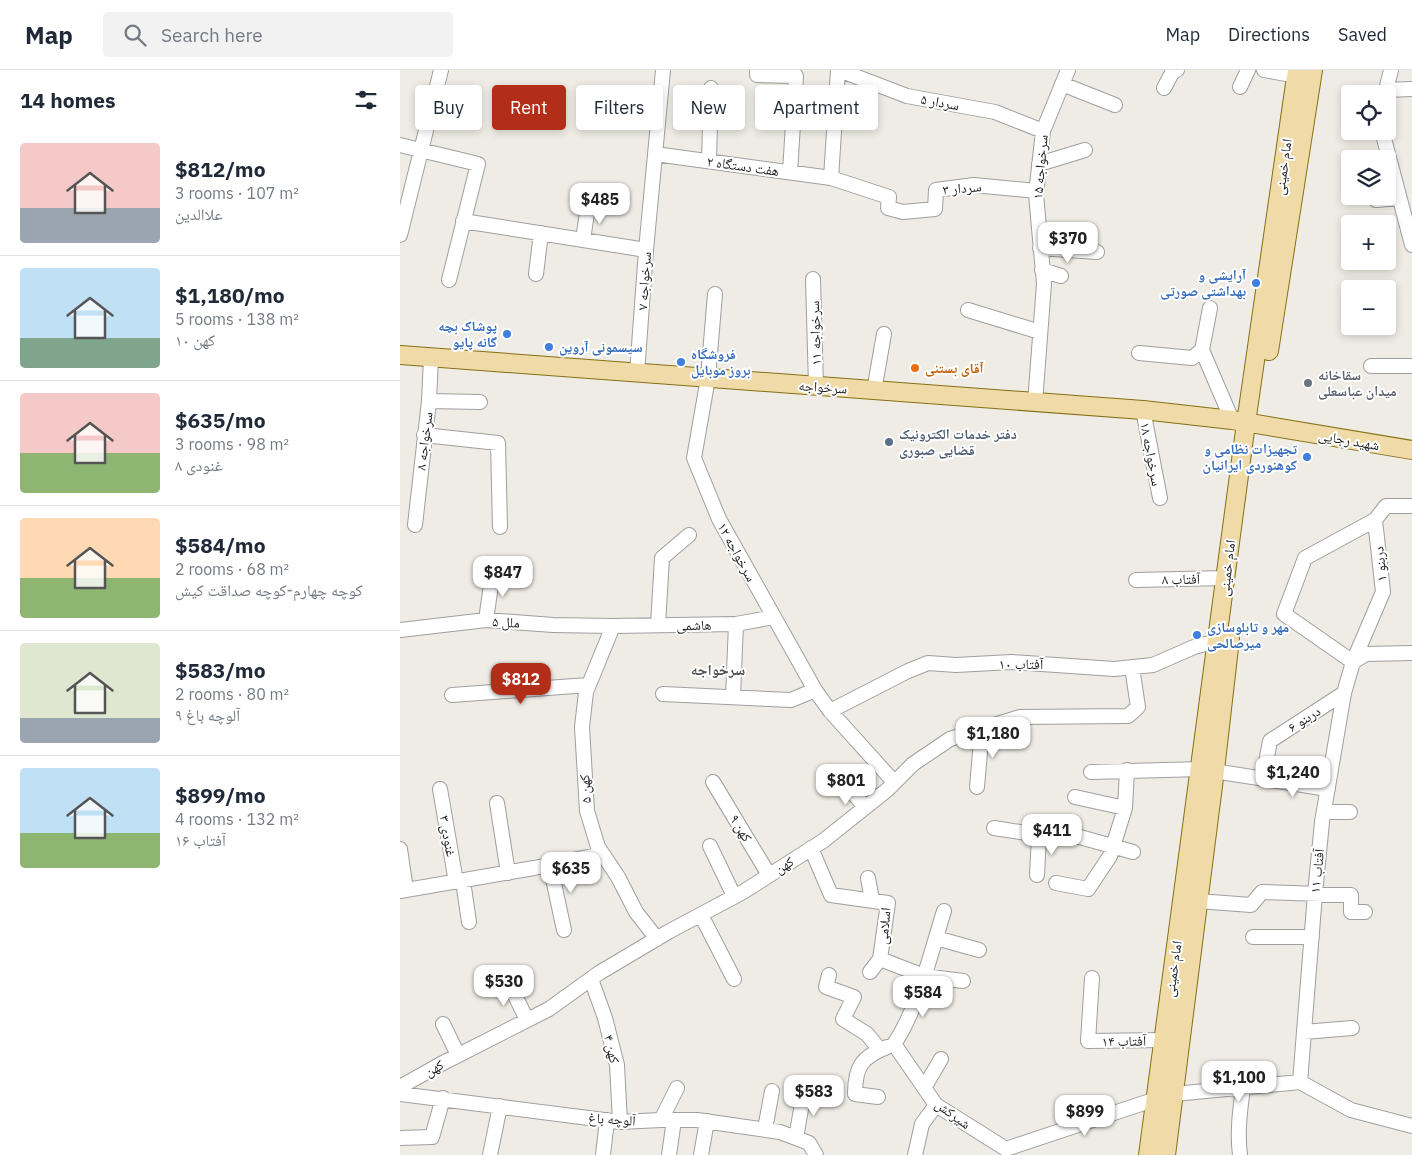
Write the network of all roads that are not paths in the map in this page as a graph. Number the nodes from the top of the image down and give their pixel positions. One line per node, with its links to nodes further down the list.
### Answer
1 (441, 70): 23 (street)
2 (663, 70): 25 (street, سرخواجه ۷)
3 (757, 70): 28 (street)
4 (839, 70): 20 (street, ۵ سردار); 29 (street)
5 (1068, 70): 12 (street, سرخواجه ۱۵)
6 (1178, 70): 15 (street)
7 (1248, 70): 14 (street)
8 (1264, 70): 11 (street)
9 (1313, 70): 66 (main road, امام خمینی)
10 (1391, 70): 13 (street)
11 (1297, 73): 66 (main road, امام خمینی)
12 (1062, 84): 18 (street); 20 (street, سرخواجه ۱۵)
13 (1387, 85)
14 (1240, 87)
15 (1164, 88)
16 (1412, 89): 17 (street)
17 (1396, 91)
18 (1115, 105)
19 (710, 130): 26 (street)
20 (1043, 130): 27 (street, سرخواجه ۱۵)
21 (1384, 140): 32 (street)
22 (400, 145): 23 (street)
23 (421, 150): 34 (street); 36 (street)
24 (1085, 150): 27 (street)
25 (655, 154): 26 (street, هفت دستگاه ۲); 40 (street, سرخواجه ۷)
26 (709, 161): 28 (street, هفت دستگاه ۲)
27 (1039, 164): 30 (street, سرخواجه ۱۵)
28 (790, 172): 29 (street, هفت دستگاه ۲)
29 (831, 178): 30 (street, ۳ سردار)
30 (1036, 191): 39 (street, سرخواجه ۱۵)
31 (1396, 198): 32 (street)
32 (1399, 198): 38 (street)
33 (588, 206): 37 (street)
34 (463, 222): 35 (street); 46 (street)
35 (541, 234): 37 (street); 43 (street)
36 (400, 235)
37 (583, 240): 40 (street)
38 (1412, 245)
39 (1040, 248): 41 (street); 42 (street, سرخواجه ۱۵)
40 (646, 250): 58 (street, سرخواجه ۷)
41 (1097, 252)
42 (1042, 270): 44 (street); 50 (street, سرخواجه ۱۵)
43 (536, 274)
44 (1061, 276)
45 (813, 279): 60 (street, ۱۱ سرخواجه)
46 (449, 280)
47 (715, 294): 59 (street, ۱۲ سرخواجه)
48 (1210, 308): 52 (street)
49 (968, 310): 50 (street)
50 (1040, 332): 64 (street, سرخواجه ۱۵)
51 (884, 334): 61 (street)
52 (1202, 350): 53 (street); 66 (street)
53 (1139, 353)
54 (400, 355): 55 (main road, سرخواجه)
55 (431, 358): 58 (main road, سرخواجه); 62 (street, ۸ سرخواجه)
56 (1371, 366): 57 (street)
57 (1412, 366)
58 (637, 373): 59 (main road, سرخواجه)
59 (708, 378): 60 (main road, سرخواجه); 78 (street, ۱۲ سرخواجه)
60 (816, 386): 61 (main road, سرخواجه)
61 (874, 391): 64 (main road, سرخواجه)
62 (429, 401): 63 (street); 67 (street, ۸ سرخواجه)
63 (480, 402)
64 (1034, 403): 65 (main road, سرخواجه)
65 (1143, 410): 66 (main road, سرخواجه); 69 (street, ۱۸ سرخواجه)
66 (1245, 423): 68 (main road, شهید رجایی); 76 (main road, امام خمینی); 84 (main road, امام خمینی)
67 (424, 435): 72 (street, ۸ سرخواجه); 73 (street)
68 (1412, 450)
69 (1160, 498)
70 (1412, 506): 71 (street)
71 (1376, 520): 86 (street, دربنو ۱); 86 (street)
72 (415, 525)
73 (500, 527)
74 (688, 535): 81 (street)
75 (493, 571): 79 (street)
76 (1226, 578): 77 (street, آفتاب ۸); 84 (main road, امام خمینی)
77 (1136, 580)
78 (774, 617): 80 (street, هاشمی); 89 (street, ۱۲ سرخواجه)
79 (486, 620): 82 (street, ملل ۵); 83 (street, ملل ۵)
80 (736, 624): 81 (street, هاشمی); 93 (street)
81 (658, 625): 82 (street, هاشمی)
82 (613, 626): 88 (street, ۵ کهن)
83 (400, 630)
84 (1224, 639): 87 (street, ۱۰ آفتاب); 96 (main road, امام خمینی)
85 (1412, 653): 86 (street)
86 (1353, 662): 90 (street, آفتاب ۱۱)
87 (1132, 667): 94 (street, ۱۰ آفتاب); 95 (street, کهن)
88 (588, 685): 92 (street); 119 (street, ۵ کهن)
89 (815, 690): 93 (street); 94 (street, ۱۲ سرخواجه)
90 (1344, 693): 99 (street, ۶ دربنو); 105 (street, آفتاب ۱۱)
91 (663, 694): 93 (street)
92 (452, 695)
93 (733, 698)
94 (830, 711): 101 (street, ۱۲ سرخواجه)
95 (982, 729): 101 (street, کهن); 103 (street)
96 (1208, 769): 97 (street); 99 (street); 131 (main road, امام خمینی); 155 (main road, امام خمینی)
97 (1127, 770): 98 (street); 109 (street)
98 (1091, 772)
99 (1263, 778): 105 (street)
100 (713, 782): 122 (street, ۹ کهن)
101 (894, 782): 108 (street, کهن)
102 (848, 787): 108 (street)
103 (977, 787)
104 (440, 789): 125 (street, ۳ غنودی)
105 (1328, 789): 110 (street, آفتاب ۱۱)
106 (1075, 797): 109 (street)
107 (497, 803): 121 (street)
108 (865, 807): 116 (street, کهن)
109 (1125, 808): 114 (street)
110 (1324, 812): 111 (street); 128 (street, آفتاب ۱۱)
111 (1350, 812)
112 (994, 828): 113 (street)
113 (1039, 835): 114 (street); 123 (street)
114 (1113, 845): 118 (street); 126 (street)
115 (710, 846): 129 (street)
116 (811, 848): 122 (street, کهن); 130 (street, اسلامی)
117 (400, 849): 127 (street)
118 (1133, 852)
119 (602, 854): 120 (street); 140 (street, ۵ کهن)
120 (550, 865): 121 (street); 136 (street)
121 (508, 873): 125 (street)
122 (769, 875): 129 (street, کهن)
123 (1037, 875)
124 (868, 878): 130 (street)
125 (460, 881): 127 (street); 135 (street, ۳ غنودی)
126 (1056, 883)
127 (403, 891)
128 (1315, 894): 131 (street); 133 (street); 138 (street, آفتاب ۱۱)
129 (734, 896): 134 (street, کهن)
130 (872, 900): 142 (street, اسلامی)
131 (1198, 901): 168 (main road, امام خمینی)
132 (944, 911): 139 (street)
133 (1364, 912)
134 (701, 915): 140 (street, کهن); 148 (street)
135 (469, 922)
136 (564, 930)
137 (1253, 937): 138 (street)
138 (1312, 937): 154 (street, آفتاب ۱۱)
139 (936, 938): 141 (street); 145 (street)
140 (657, 939): 147 (street, کهن)
141 (979, 950)
142 (880, 959): 143 (street, اسلامی); 145 (street)
143 (870, 972)
144 (829, 975): 157 (street)
145 (924, 976): 149 (street); 156 (street)
146 (1092, 978): 155 (street, آفتاب ۱۴)
147 (590, 979): 151 (street, کهن); 175 (street, ۴ کهن)
148 (734, 979)
149 (964, 980)
150 (508, 981): 151 (street)
151 (527, 1020): 158 (street, کهن)
152 (443, 1024): 158 (street)
153 (1352, 1028): 154 (street)
154 (1304, 1032): 160 (street, آفتاب ۱۱)
155 (1164, 1040): 169 (main road, امام خمینی)
156 (894, 1044): 157 (street); 163 (street, شیرکش)
157 (880, 1050): 170 (street)
158 (458, 1055): 161 (street, کهن)
159 (941, 1059): 163 (street)
160 (1300, 1082): 164 (street); 177 (street)
161 (400, 1087)
162 (677, 1088): 174 (street)
163 (924, 1088): 172 (street, شیرکش)
164 (1243, 1088): 168 (street); 190 (street)
165 (772, 1091): 178 (street)
166 (804, 1092): 180 (street)
167 (400, 1094): 171 (street, آلوچه باغ)
168 (1174, 1094): 169 (main road); 189 (main road, امام خمینی)
169 (1156, 1095): 181 (street); 188 (main road, امام خمینی)
170 (878, 1097)
171 (443, 1098): 173 (street, آلوچه باغ); 179 (street)
172 (936, 1105): 181 (street, شیرکش); 187 (street)
173 (500, 1106): 175 (street, آلوچه باغ); 182 (street)
174 (668, 1120): 175 (street, آلوچه باغ); 176 (street, آلوچه باغ); 184 (street)
175 (613, 1121): 183 (street, ۴ کهن)
176 (707, 1121): 178 (street, آلوچه باغ); 185 (street)
177 (1412, 1126)
178 (765, 1129): 180 (street, آلوچه باغ)
179 (400, 1138)
180 (796, 1138): 186 (street, آلوچه باغ)
181 (1006, 1152)
182 (490, 1155)
183 (603, 1155)
184 (669, 1155)
185 (701, 1155)
186 (816, 1155)
187 (915, 1155)
188 (1148, 1155)
189 (1166, 1155)
190 (1240, 1155)

